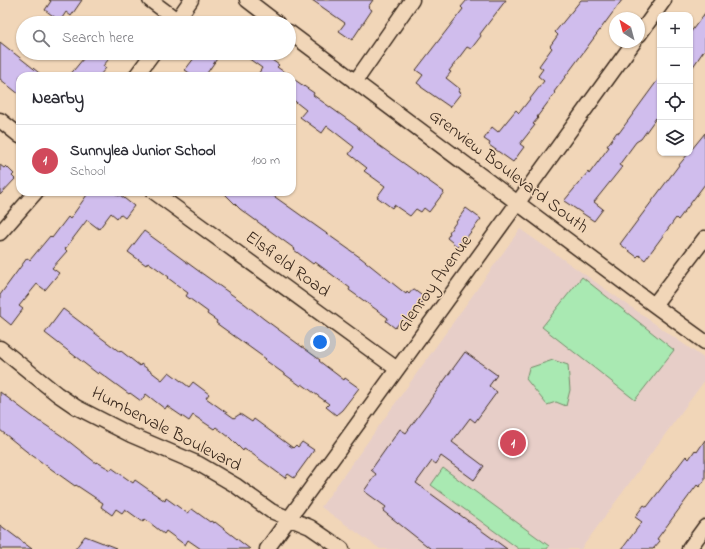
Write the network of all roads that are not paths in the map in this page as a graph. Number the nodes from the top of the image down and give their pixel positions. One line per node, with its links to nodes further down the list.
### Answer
1 (150, 0): 6 (street)
2 (191, 0): 7 (street)
3 (247, 0): 8 (street)
4 (412, 0): 14 (street)
5 (664, 0): 9 (street)
6 (169, 16)
7 (180, 16)
8 (268, 16)
9 (645, 27)
10 (296, 37): 14 (street, Grenview Boulevard South)
11 (630, 48): 19 (street, Glenroy Avenue)
12 (148, 60): 13 (street)
13 (139, 72)
14 (355, 82): 19 (street, Grenview Boulevard South)
15 (0, 120): 16 (street)
16 (16, 133)
17 (32, 196): 20 (street)
18 (159, 196): 25 (street, Elsfield Road)
19 (517, 202): 22 (street, Grenview Boulevard South); 25 (street, Glenroy Avenue)
20 (0, 233)
21 (705, 238): 22 (street)
22 (654, 305): 23 (street, Grenview Boulevard South)
23 (705, 342)
24 (0, 348): 26 (street, Humbervale Boulevard)
25 (397, 369): 26 (street, Glenroy Avenue)
26 (290, 518): 28 (street, Glenroy Avenue); 29 (street, Humbervale Boulevard)
27 (705, 527): 30 (street)
28 (267, 549)
29 (342, 549)
30 (688, 549)

